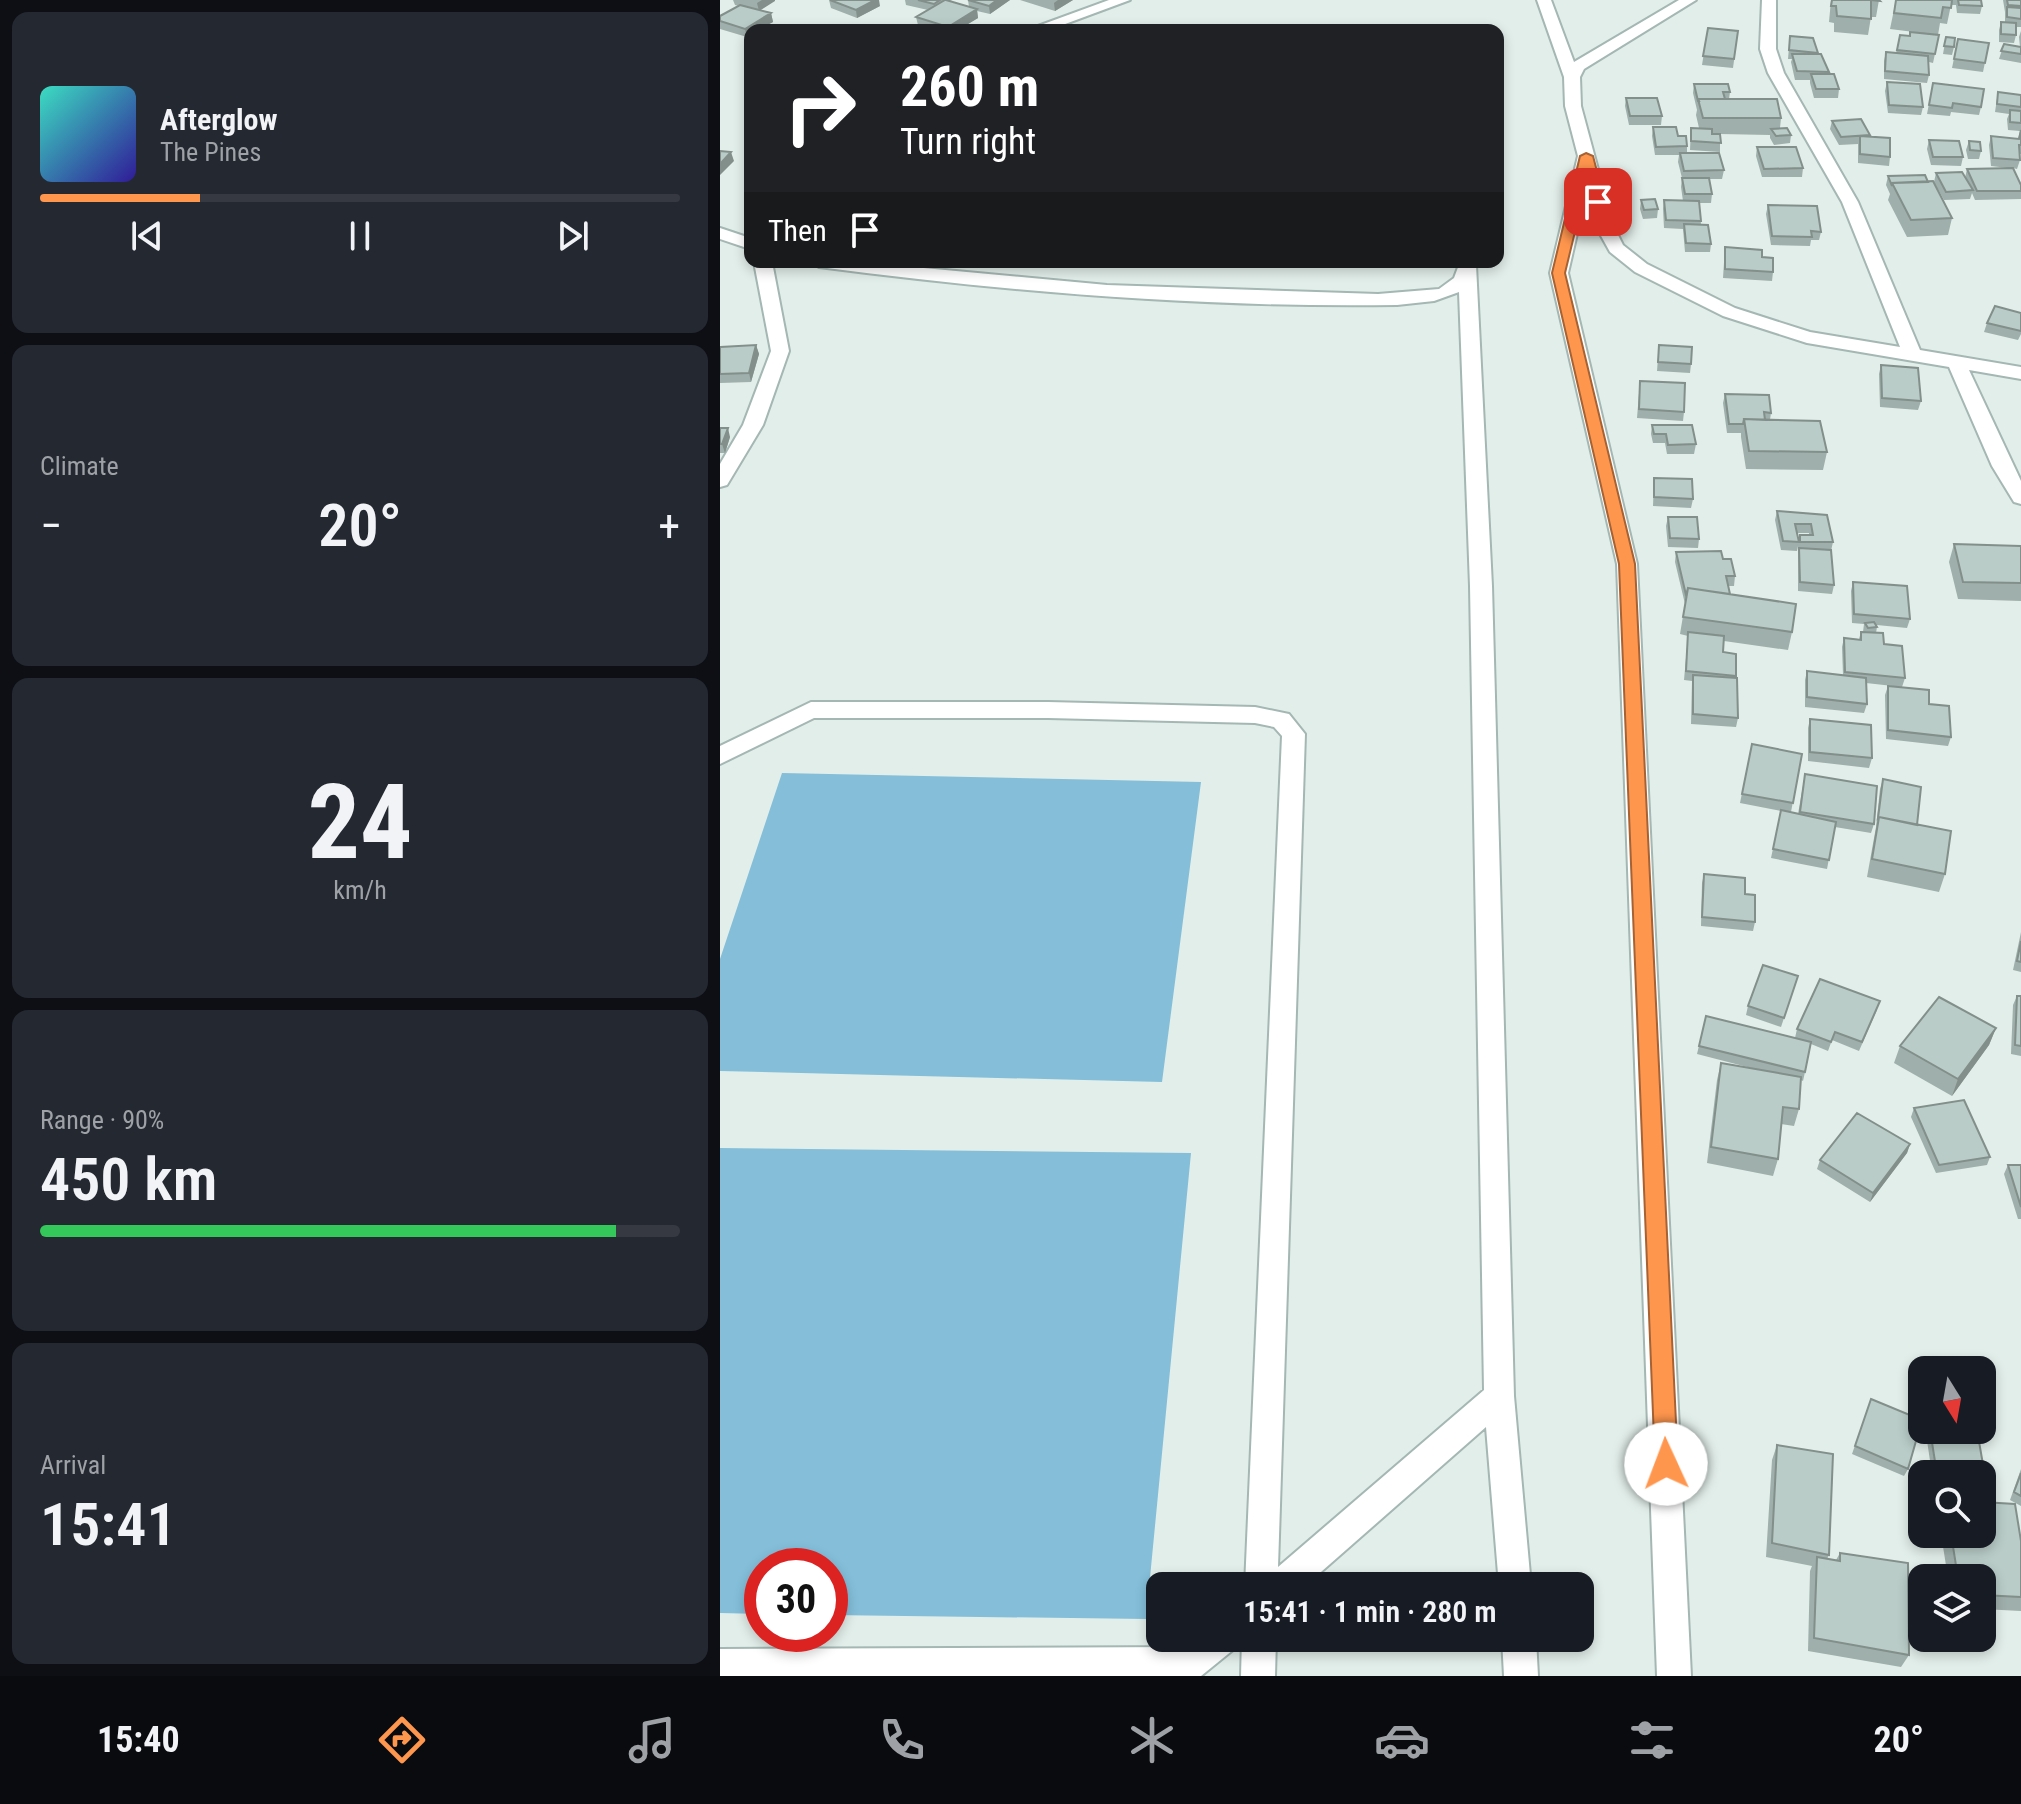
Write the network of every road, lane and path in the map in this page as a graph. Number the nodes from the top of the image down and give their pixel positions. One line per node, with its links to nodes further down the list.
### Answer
1 (1123, 0): 5 (street)
2 (1544, 0): 6 (street)
3 (1689, 0): 6 (street)
4 (1769, 0): 14 (street)
5 (1052, 24)
6 (1572, 77): 7 (street)
7 (1586, 156): 14 (street); 30 (street)
8 (720, 233): 9 (street)
9 (744, 242)
10 (764, 268): 17 (street)
11 (861, 268): 12 (street)
12 (1466, 268)
13 (1467, 268): 20 (street)
14 (1913, 356): 15 (street)
15 (1957, 363): 16 (street); 18 (street)
16 (2021, 373)
17 (720, 481)
18 (2021, 498)
19 (720, 756): 21 (street)
20 (1499, 1396): 22 (street); 23 (street)
21 (1262, 1572)
22 (1297, 1572)
23 (1514, 1572)
24 (1204, 1652): 27 (street)
25 (1259, 1652): 28 (street)
26 (1520, 1652): 29 (street)
27 (720, 1666)
28 (1258, 1676)
29 (1521, 1676)
30 (1674, 1676)

